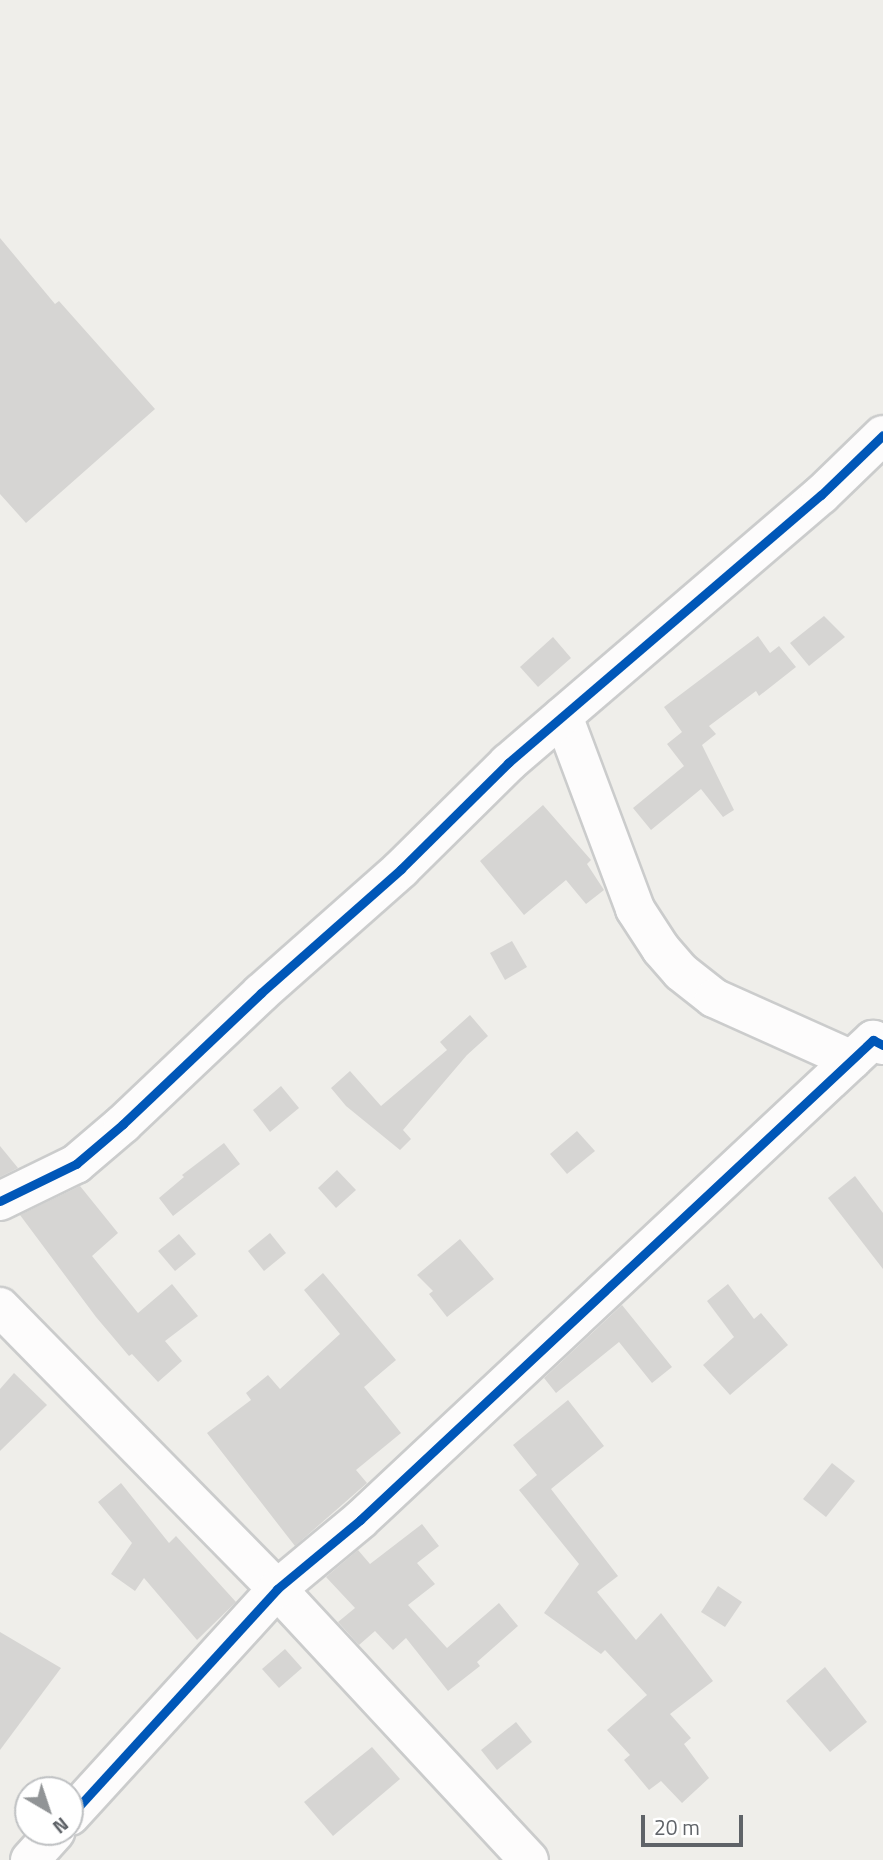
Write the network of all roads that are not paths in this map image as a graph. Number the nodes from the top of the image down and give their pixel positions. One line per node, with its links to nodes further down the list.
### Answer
1 (883, 435): 2 (street)
2 (563, 716): 3 (street); 4 (street)
3 (873, 1044): 6 (street)
4 (0, 1201)
5 (0, 1307): 6 (street)
6 (277, 1589): 7 (street); 10 (street)
7 (84, 1801)
8 (42, 1846): 9 (street)
9 (30, 1860)
10 (529, 1860)

